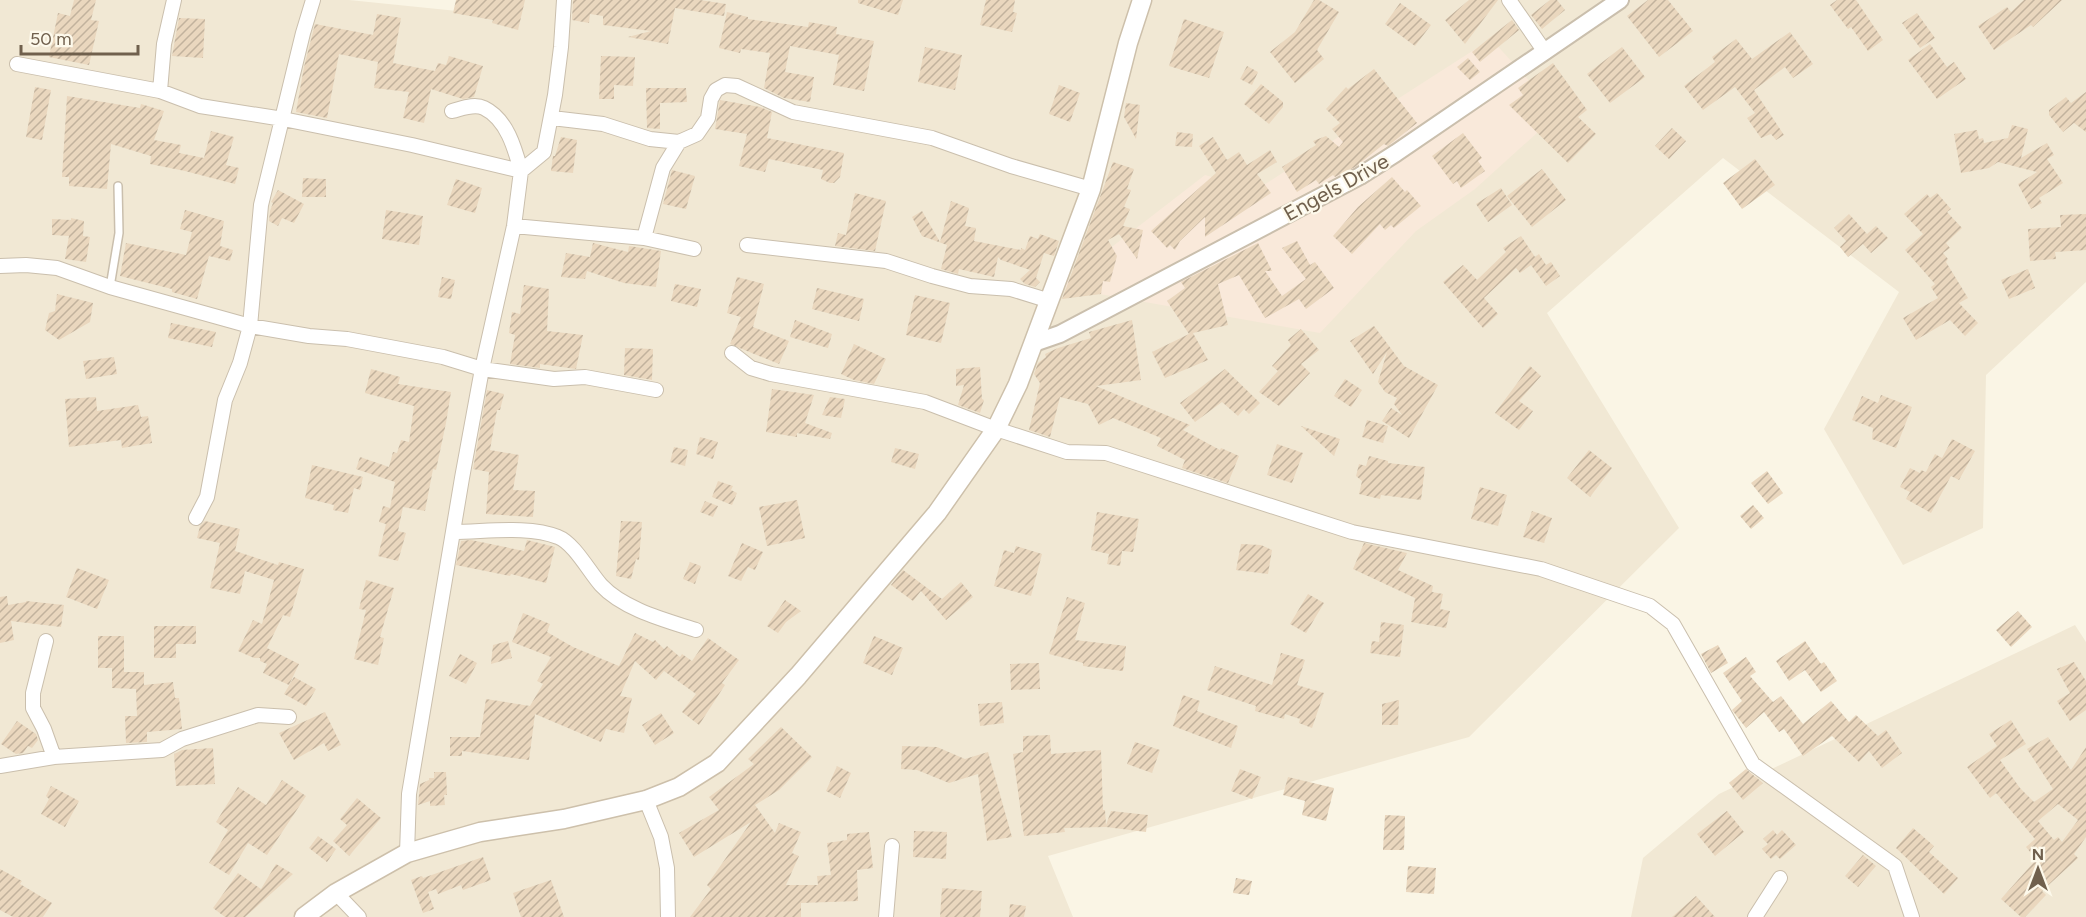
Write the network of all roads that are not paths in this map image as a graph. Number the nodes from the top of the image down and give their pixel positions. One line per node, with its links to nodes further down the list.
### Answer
1 (174, 0): 9 (street)
2 (313, 0): 12 (street)
3 (564, 0): 11 (street)
4 (1142, 0): 16 (main road)
5 (1509, 0): 7 (street)
6 (1620, 0): 7 (street, Engels Drive)
7 (1545, 52): 25 (street, Engels Drive)
8 (17, 64): 9 (street)
9 (160, 91): 12 (street)
10 (452, 111): 14 (street)
11 (552, 118): 13 (street); 14 (street)
12 (283, 119): 14 (street); 24 (street)
13 (679, 142): 16 (street); 18 (street)
14 (521, 171): 17 (street)
15 (117, 186): 22 (lane)
16 (1091, 189): 23 (main road)
17 (514, 226): 18 (street); 27 (street)
18 (644, 238): 20 (street)
19 (747, 245): 23 (street)
20 (694, 249)
21 (0, 266): 22 (street)
22 (110, 287): 24 (street)
23 (1050, 301): 25 (main road)
24 (250, 326): 27 (street); 30 (street)
25 (1034, 343): 29 (main road)
26 (732, 353): 29 (street)
27 (482, 369): 28 (street); 31 (street)
28 (656, 390)
29 (996, 429): 37 (main road); 47 (street)
30 (196, 518)
31 (453, 532): 32 (street); 39 (street)
32 (696, 630)
33 (46, 641): 35 (street)
34 (289, 717): 35 (street)
35 (54, 757): 36 (street)
36 (0, 766)
37 (646, 800): 39 (main road); 44 (street)
38 (892, 846): 45 (street)
39 (407, 853): 41 (main road)
40 (1780, 878): 46 (street)
41 (336, 893): 42 (main road); 43 (street)
42 (304, 917)
43 (359, 917)
44 (668, 917)
45 (886, 917)
46 (1755, 917)
47 (1912, 917)

